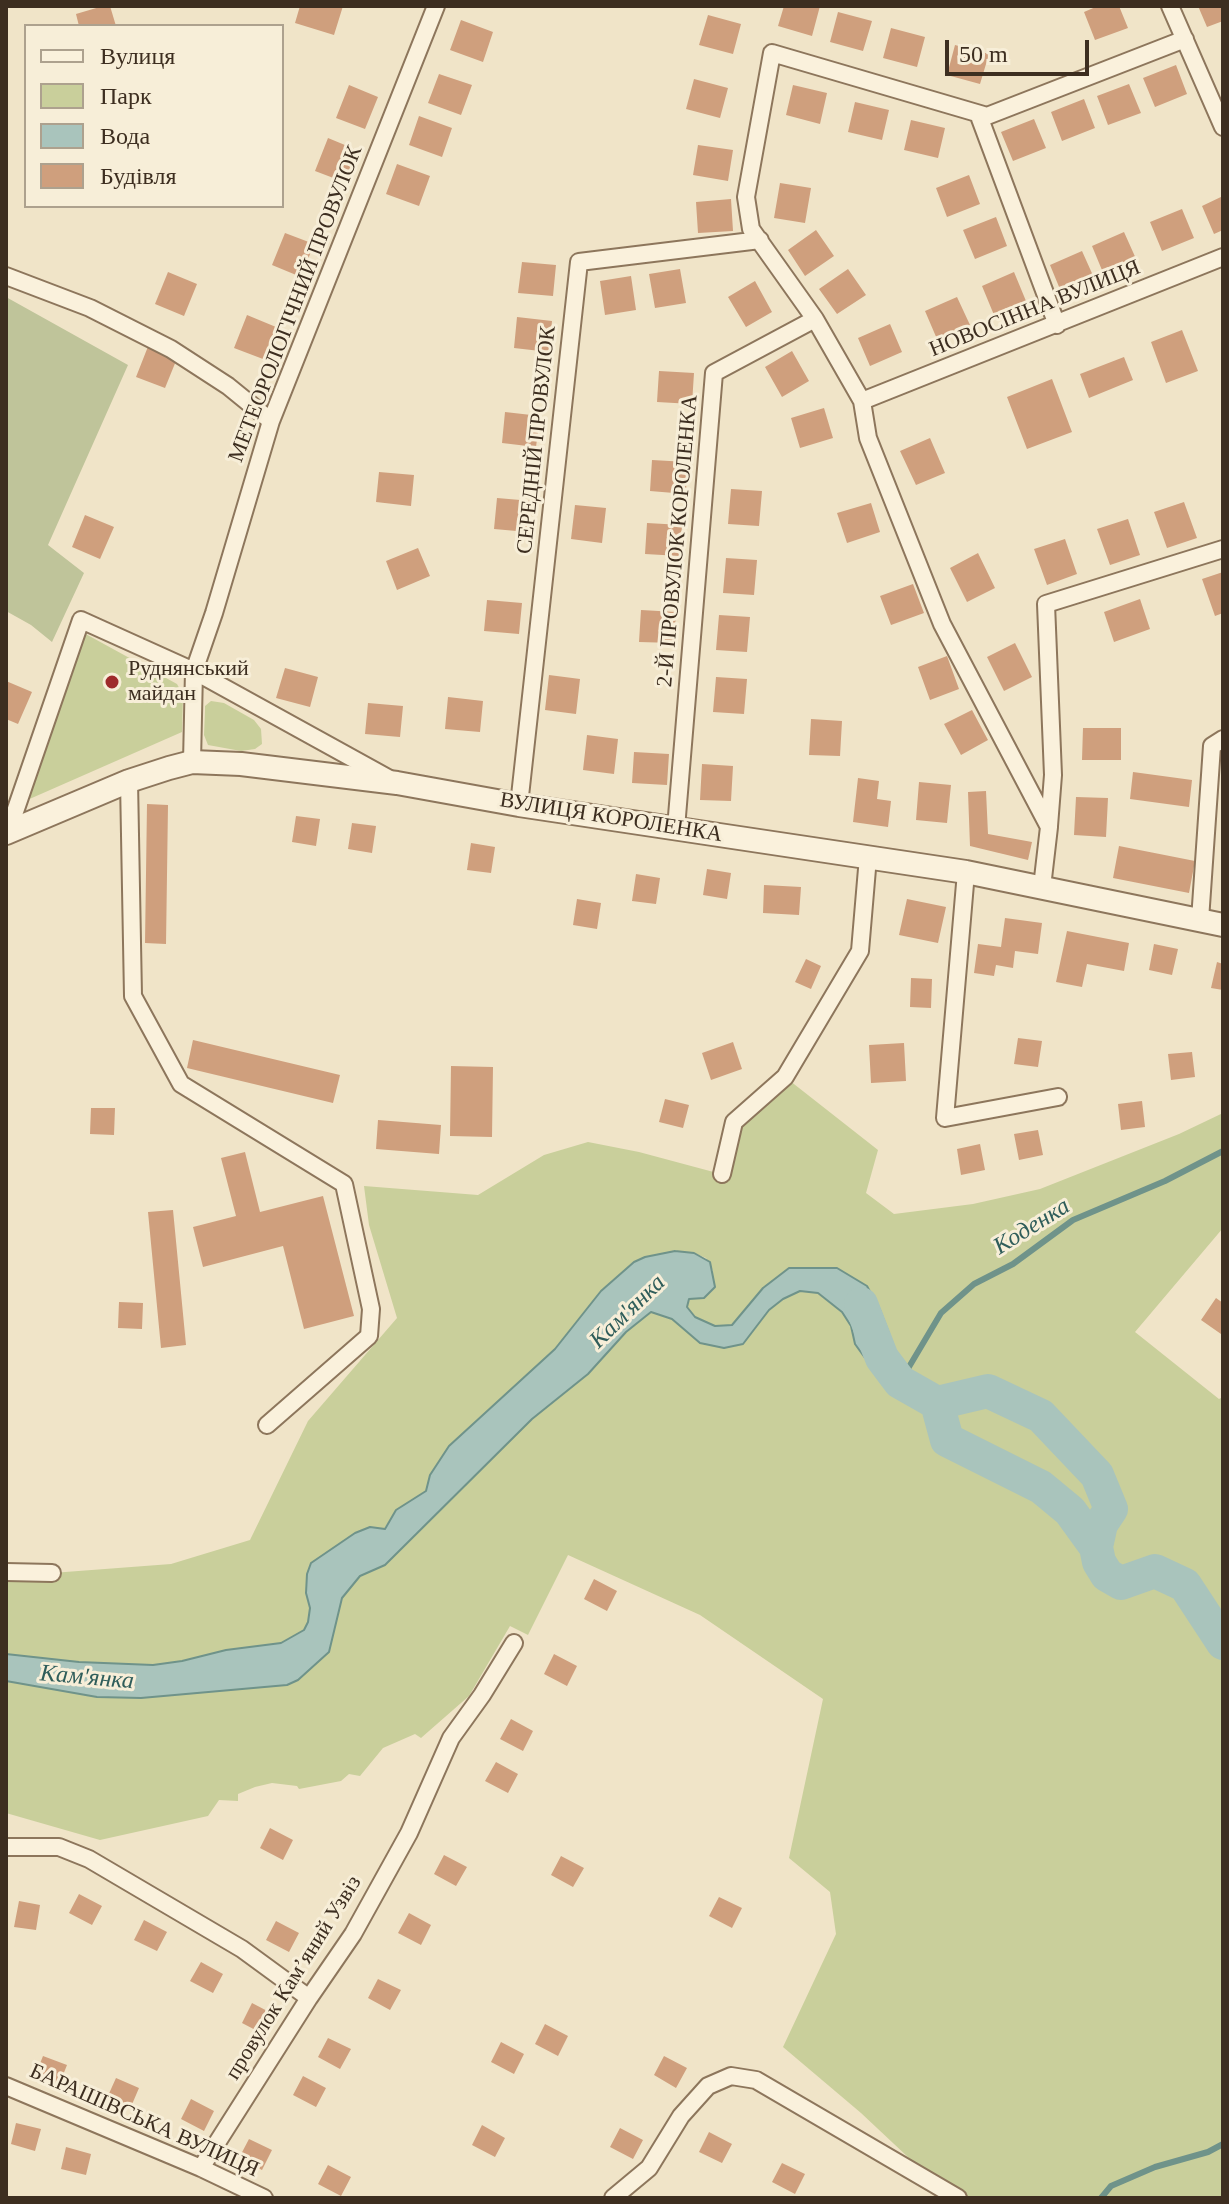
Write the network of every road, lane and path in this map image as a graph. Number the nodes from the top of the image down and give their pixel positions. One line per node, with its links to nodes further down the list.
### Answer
1 (436, 6): 12 (street, МЕТЕОРОЛОГІЧНИЙ ПРОВУЛОК)
2 (1170, 6): 3 (street)
3 (1185, 39): 4 (street); 5 (street)
4 (979, 116): 6 (street); 10 (street)
5 (1223, 127)
6 (760, 240): 9 (street); 19 (street, СЕРЕДНІЙ ПРОВУЛОК)
7 (1223, 257): 10 (street, НОВОСІННА ВУЛИЦЯ)
8 (6, 276): 12 (street)
9 (815, 319): 11 (street); 21 (street, 2-Й ПРОВУЛОК КОРОЛЕНКА)
10 (1057, 325): 11 (street, НОВОСІННА ВУЛИЦЯ)
11 (862, 401): 20 (street)
12 (271, 421): 14 (street, МЕТЕОРОЛОГІЧНИЙ ПРОВУЛОК)
13 (1223, 549): 20 (street)
14 (194, 671): 16 (street, МЕТЕОРОЛОГІЧНИЙ ПРОВУЛОК); 18 (street); 22 (street)
15 (1223, 739): 26 (street)
16 (192, 762): 17 (street, ВУЛИЦЯ КОРОЛЕНКА); 18 (street, ВУЛИЦЯ КОРОЛЕНКА)
17 (129, 781): 22 (street, ВУЛИЦЯ КОРОЛЕНКА); 30 (street)
18 (397, 783): 19 (street, ВУЛИЦЯ КОРОЛЕНКА)
19 (519, 805): 21 (street, ВУЛИЦЯ КОРОЛЕНКА)
20 (1049, 827): 25 (street)
21 (676, 828): 23 (street, ВУЛИЦЯ КОРОЛЕНКА)
22 (7, 833)
23 (868, 857): 24 (street, ВУЛИЦЯ КОРОЛЕНКА); 29 (street)
24 (966, 872): 25 (street, ВУЛИЦЯ КОРОЛЕНКА); 28 (street)
25 (1042, 887): 26 (street, ВУЛИЦЯ КОРОЛЕНКА)
26 (1200, 920): 27 (street, ВУЛИЦЯ КОРОЛЕНКА)
27 (1223, 925)
28 (1058, 1097)
29 (722, 1174)
30 (267, 1425)
31 (6, 1572): 32 (street)
32 (52, 1573)
33 (514, 1643): 35 (street, провулок Камʼяний Узвіз)
34 (6, 1847): 35 (street)
35 (309, 1998): 37 (street, провулок Камʼяний Узвіз)
36 (6, 2086): 37 (street, БАРАШІВСЬКА ВУЛИЦЯ)
37 (201, 2168): 38 (street, БАРАШІВСЬКА ВУЛИЦЯ)
38 (264, 2198)
39 (613, 2198): 40 (street)
40 (958, 2198)

